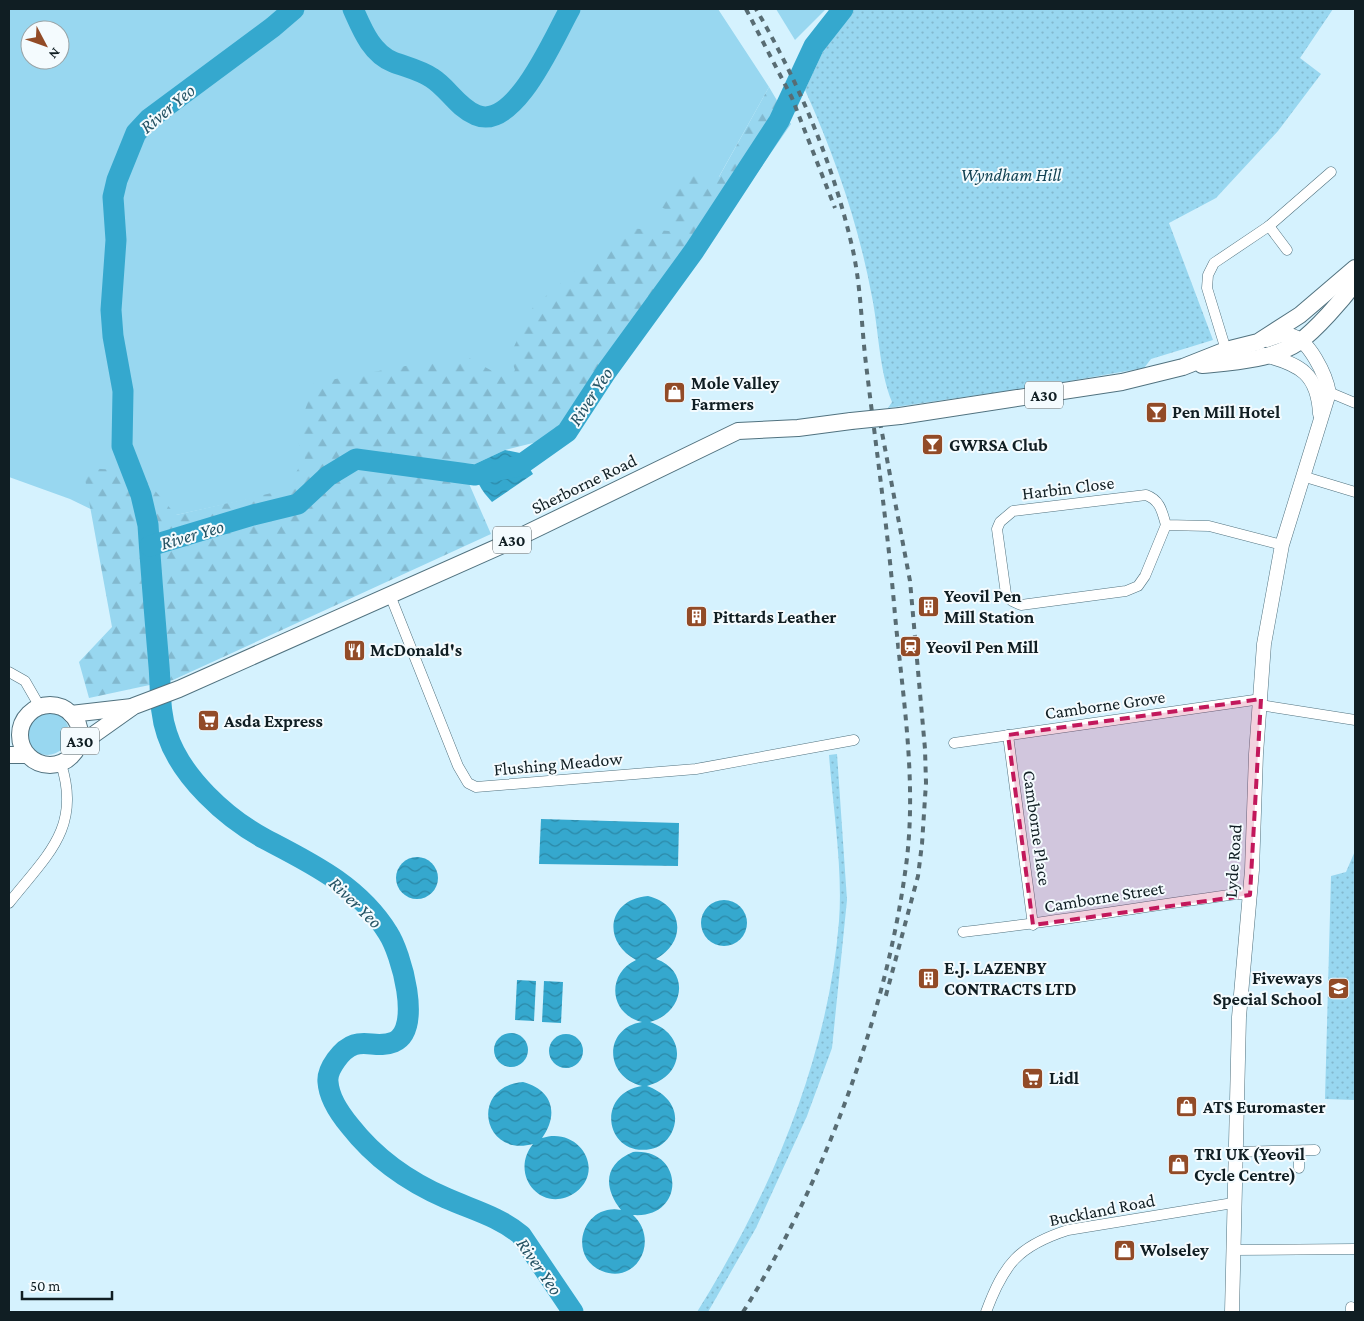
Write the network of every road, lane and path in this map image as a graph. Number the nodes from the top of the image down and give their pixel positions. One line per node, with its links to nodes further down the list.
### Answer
1 (1331, 172): 2 (street)
2 (1269, 226): 3 (street); 9 (street)
3 (1287, 250)
4 (1355, 268): 6 (main road, A30)
5 (1355, 283): 7 (main road)
6 (1300, 315): 7 (street); 8 (main road, A30)
7 (1293, 341): 8 (main road, A30); 10 (street, Lyde Road); 13 (street)
8 (1261, 349): 9 (main road, A30); 10 (street, Lyde Road); 11 (main road, A30)
9 (1226, 350): 11 (main road, A30)
10 (1295, 365): 12 (street, Lyde Road)
11 (1182, 367): 20 (main road, Sherborne Road / A30, bridge)
12 (1315, 388): 13 (street); 15 (street, Lyde Road)
13 (1329, 392): 14 (street); 15 (street, Lyde Road)
14 (1355, 403)
15 (1320, 420): 16 (street, Lyde Road)
16 (1302, 476): 17 (street); 19 (street, Lyde Road)
17 (1355, 492)
18 (1166, 525): 18 (street, Harbin Close); 19 (street)
19 (1282, 545): 22 (street, Lyde Road)
20 (390, 595): 23 (main road, Sherborne Road / A30); 29 (street, Flushing Meadow)
21 (9, 672): 24 (street)
22 (1260, 702): 26 (street, Camborne Grove); 28 (street, Camborne Grove); 35 (street, Lyde Road)
23 (134, 706): 25 (main road, A30); 31 (main road, A30)
24 (40, 707): 25 (main road, A30); 27 (main road)
25 (71, 714): 31 (main road, A30)
26 (1355, 720)
27 (16, 724): 33 (main road)
28 (1008, 735): 30 (street, Camborne Grove); 37 (street, Camborne Place)
29 (854, 740)
30 (954, 743)
31 (79, 745): 34 (main road, A30)
32 (9, 755): 33 (main road, A30)
33 (26, 755): 34 (main road, A30)
34 (61, 764): 36 (street)
35 (1250, 895): 37 (street, Camborne Street); 41 (street, Lyde Road)
36 (9, 903)
37 (1033, 924): 38 (street, Camborne Street)
38 (963, 932)
39 (1315, 1150): 40 (street)
40 (1299, 1151): 41 (street); 42 (street)
41 (1234, 1152): 43 (street, Lyde Road)
42 (1300, 1168)
43 (1233, 1203): 45 (street, Lyde Road); 46 (street, Buckland Road)
44 (1355, 1249): 45 (street)
45 (1232, 1250): 47 (street, Lyde Road)
46 (986, 1312)
47 (1232, 1312)

